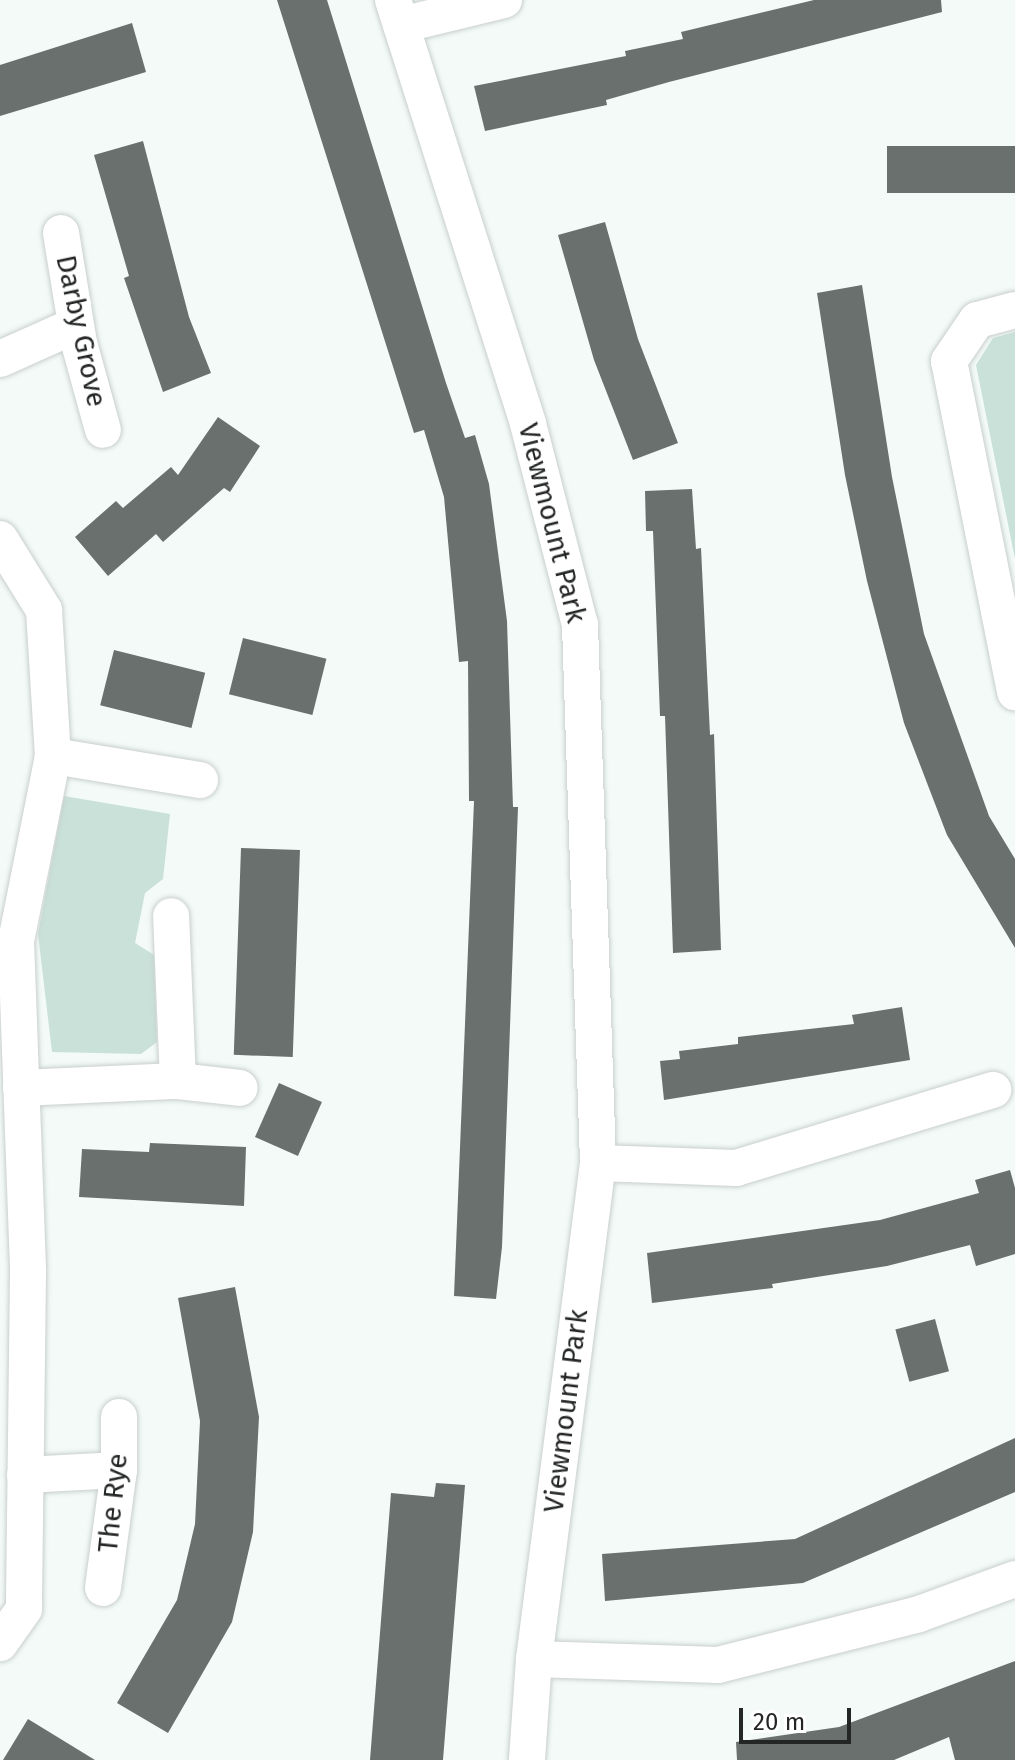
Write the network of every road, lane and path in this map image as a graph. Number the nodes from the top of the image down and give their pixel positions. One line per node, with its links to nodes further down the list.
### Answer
1 (504, 0): 2 (street)
2 (397, 12): 17 (street, Viewmount Park)
3 (61, 233): 5 (street, Darby Grove)
4 (1015, 310): 9 (street)
5 (76, 325): 6 (street); 7 (street, Darby Grove)
6 (0, 359)
7 (103, 430)
8 (6, 557): 10 (street)
9 (1015, 692)
10 (53, 756): 11 (street); 14 (street)
11 (200, 780)
12 (171, 916): 13 (street)
13 (178, 1081): 14 (street); 15 (street)
14 (21, 1088): 18 (street)
15 (240, 1088)
16 (993, 1090): 17 (street)
17 (598, 1163): 25 (street, Viewmount Park)
18 (13, 1210): 21 (street)
19 (119, 1417): 20 (street, The Rye)
20 (119, 1470): 21 (street); 23 (street, The Rye)
21 (25, 1475): 24 (street)
22 (1015, 1579): 25 (street)
23 (103, 1588)
24 (0, 1643)
25 (534, 1659): 26 (street, Viewmount Park)
26 (527, 1760)

